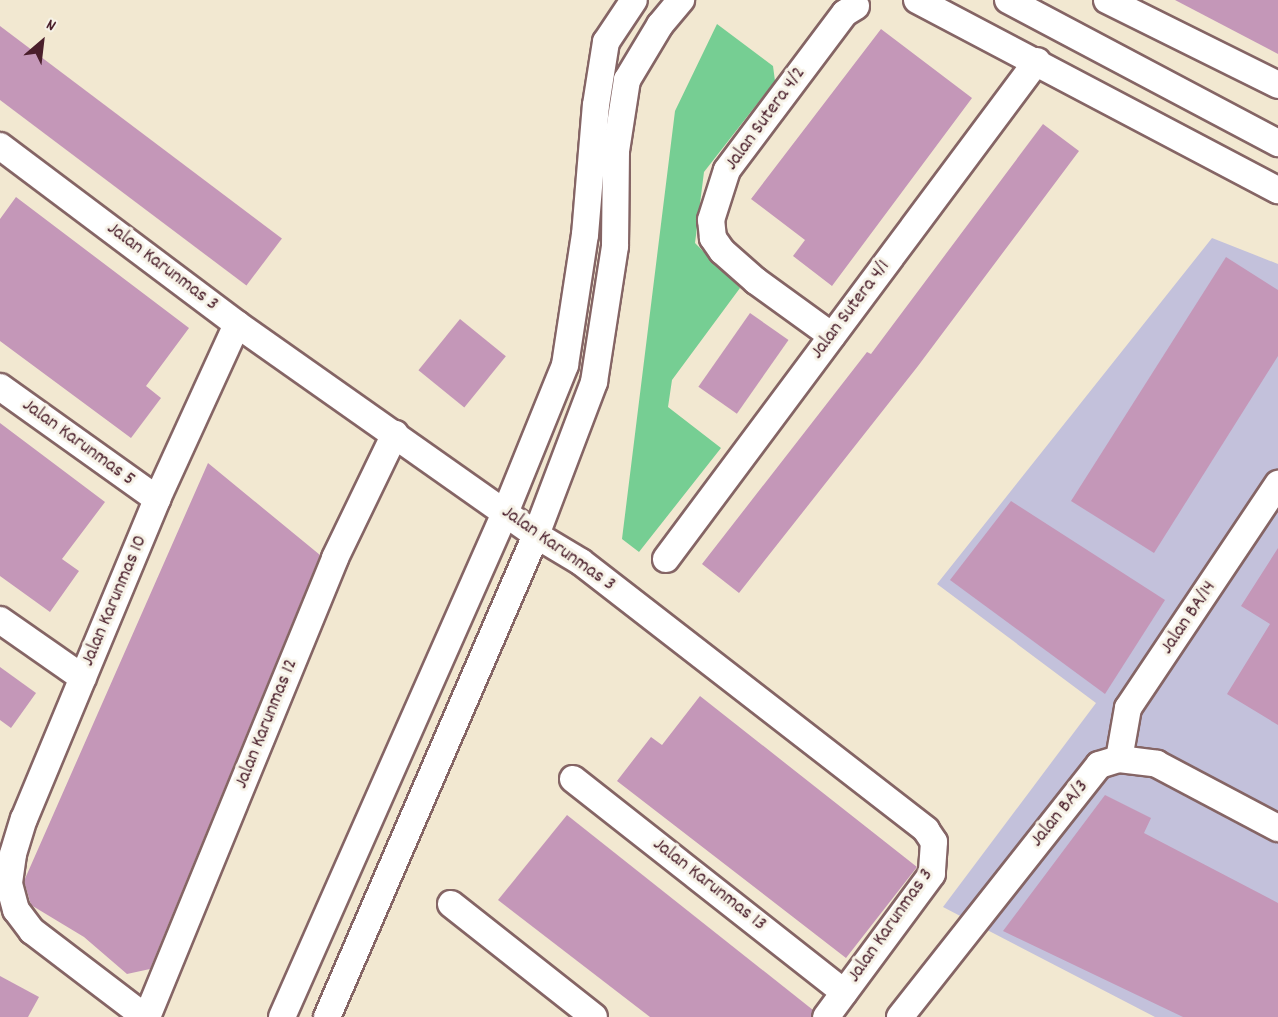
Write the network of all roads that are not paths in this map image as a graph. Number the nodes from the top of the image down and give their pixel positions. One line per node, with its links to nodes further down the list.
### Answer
1 (634, 0): 8 (street)
2 (681, 0): 7 (street)
3 (917, 0): 9 (street)
4 (1008, 0): 11 (street)
5 (1107, 0): 10 (street)
6 (856, 6): 15 (street, Jalan Sutera 4/2)
7 (660, 25): 8 (street); 21 (street)
8 (606, 42): 20 (street)
9 (1037, 61): 13 (street); 15 (street, Jalan Sutera 4/1)
10 (1278, 85)
11 (1278, 143)
12 (0, 146): 14 (street, Jalan Karunmas 3)
13 (1278, 190)
14 (237, 324): 17 (street, Jalan Karunmas 3); 19 (street, Jalan Karunmas 10)
15 (832, 336): 22 (street, Jalan Sutera 4/1)
16 (0, 387): 19 (street, Jalan Karunmas 5)
17 (395, 434): 20 (street, Jalan Karunmas 3); 30 (street, Jalan Karunmas 12)
18 (1278, 484): 25 (street, Jalan BA/14)
19 (157, 500): 24 (street, Jalan Karunmas 10)
20 (505, 513): 21 (street, Jalan Karunmas 3); 31 (street)
21 (536, 535): 29 (street, Jalan Karunmas 3); 32 (street)
22 (666, 559)
23 (0, 620): 24 (street)
24 (83, 678): 30 (street, Jalan Karunmas 10)
25 (1119, 759): 27 (street); 35 (street, Jalan BA/3)
26 (573, 778): 29 (street, Jalan Karunmas 13)
27 (1278, 828)
28 (451, 904): 33 (street)
29 (844, 992): 34 (street, Jalan Karunmas 3)
30 (146, 1017)
31 (282, 1017)
32 (327, 1017)
33 (594, 1017)
34 (826, 1017)
35 (900, 1017)

